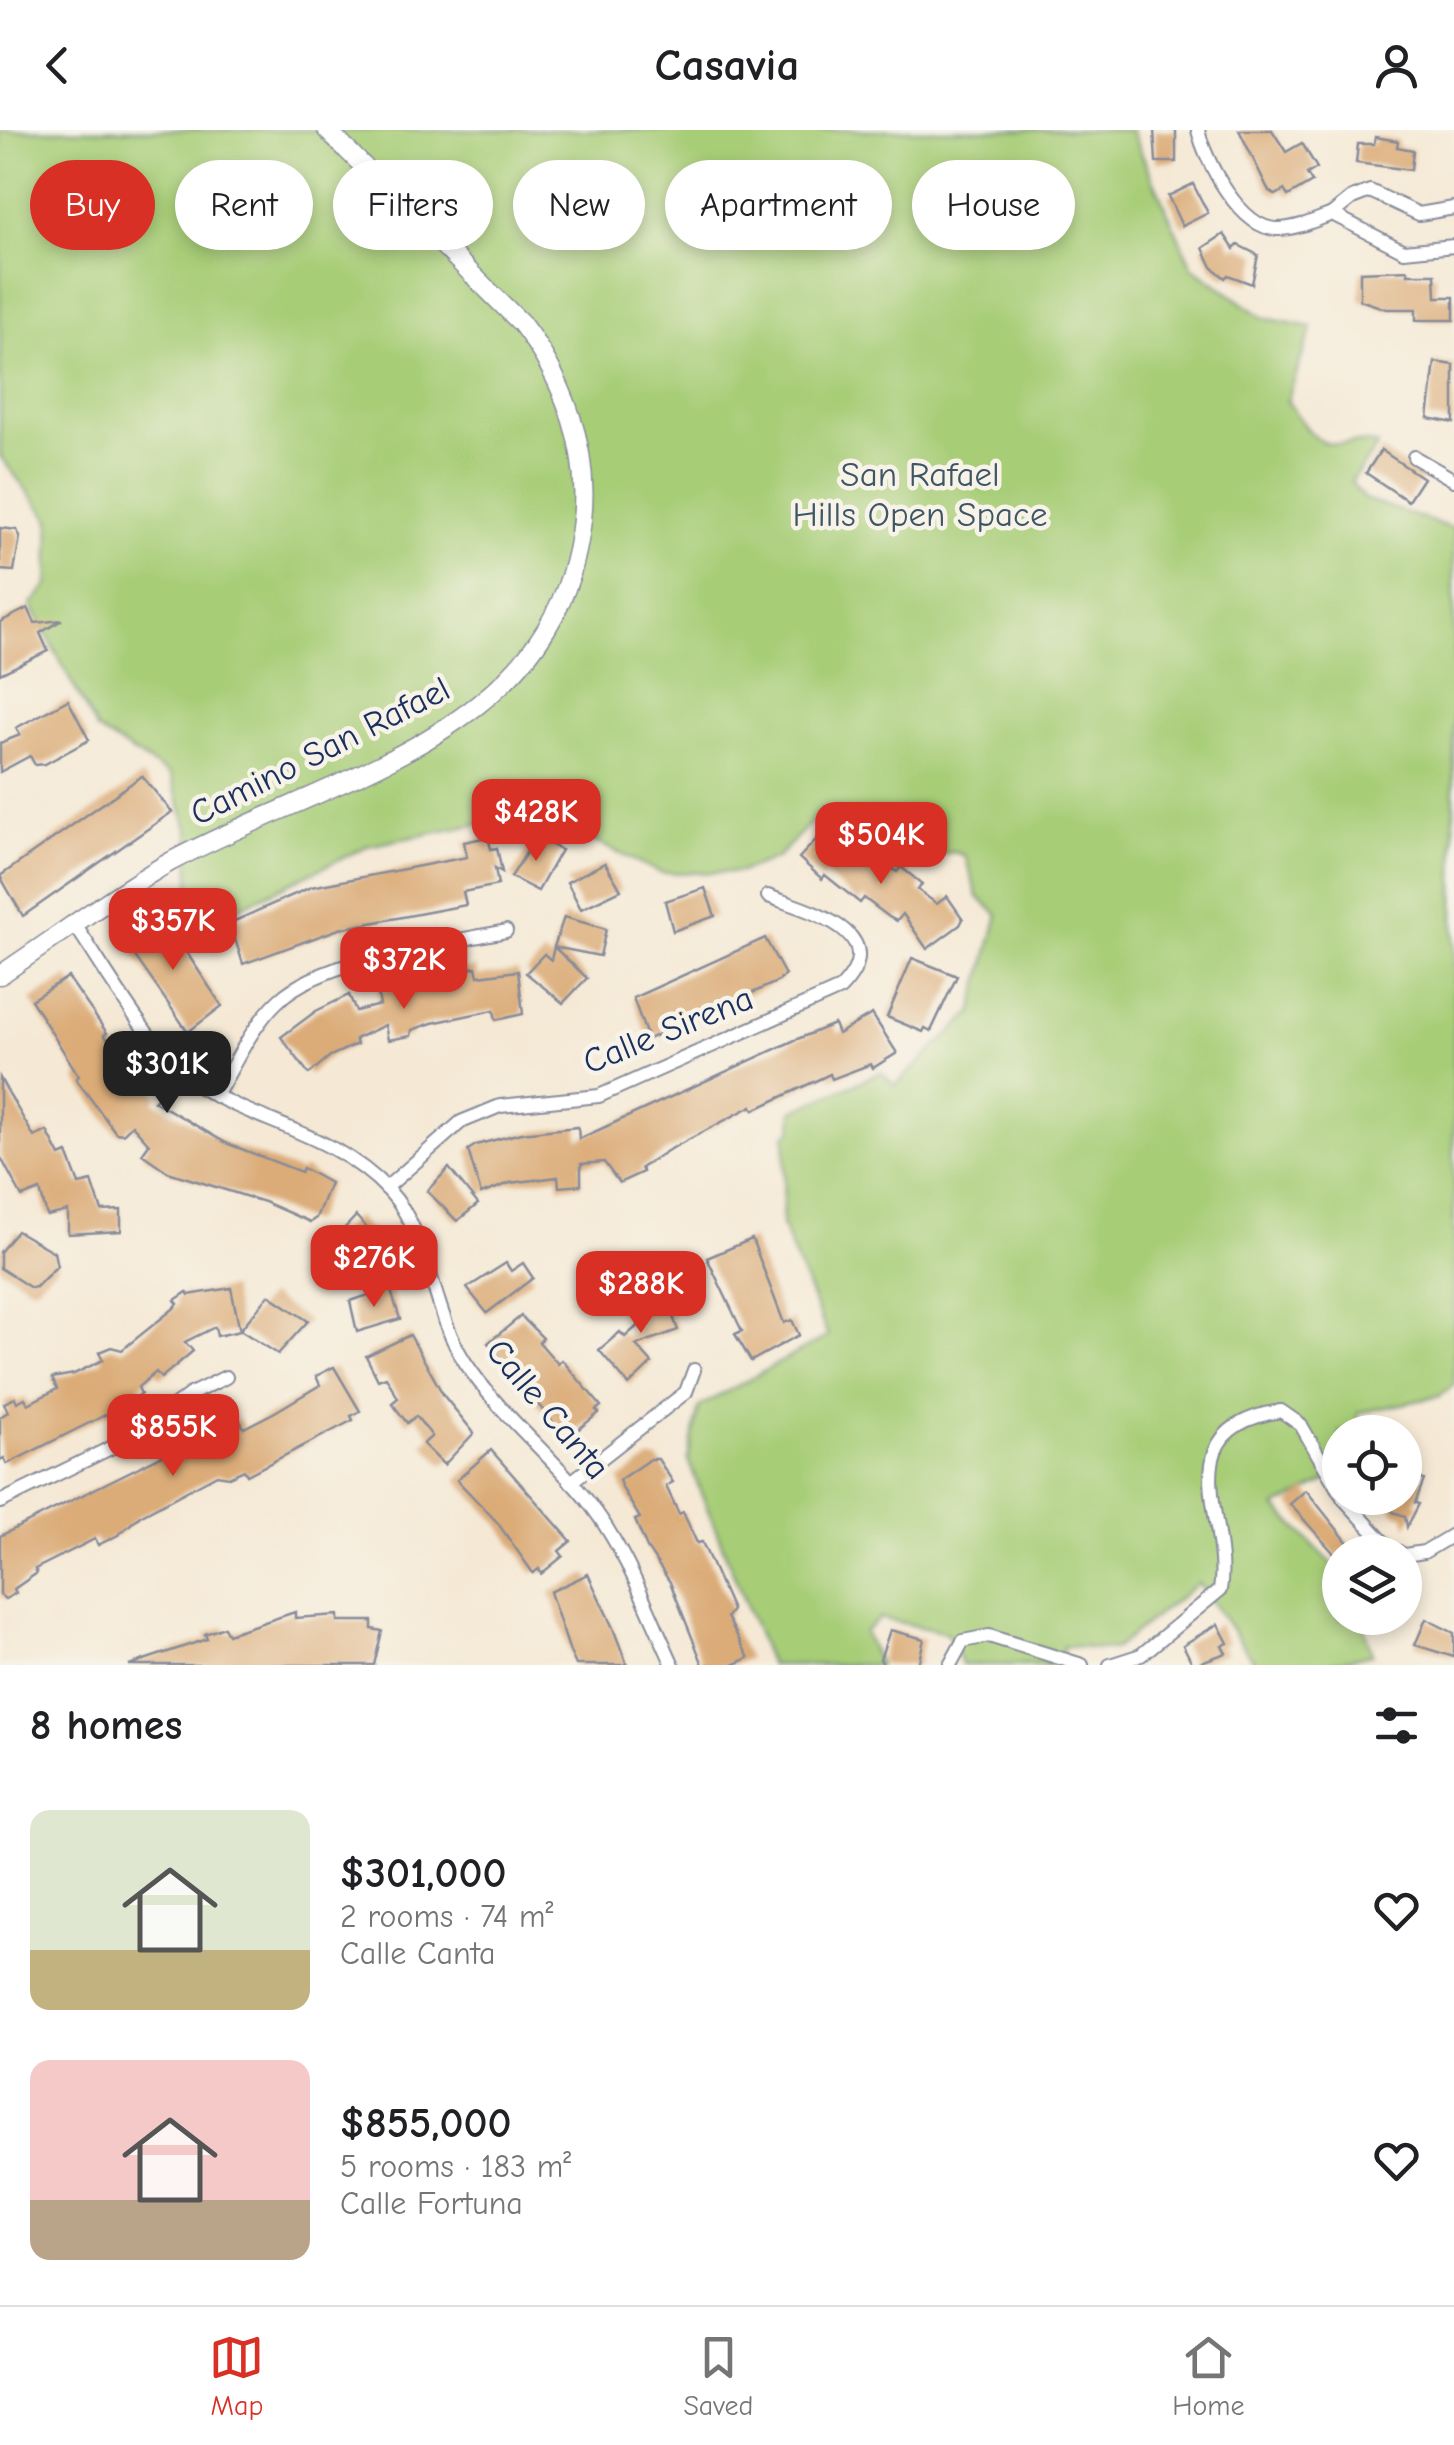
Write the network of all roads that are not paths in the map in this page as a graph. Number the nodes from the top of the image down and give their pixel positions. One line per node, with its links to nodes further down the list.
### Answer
1 (327, 130): 9 (street, Camino San Rafael)
2 (1198, 130): 4 (street)
3 (1454, 208): 4 (street)
4 (1332, 214): 5 (street)
5 (1454, 246)
6 (1414, 457): 7 (street)
7 (1454, 480)
8 (768, 896): 13 (street, Calle Sirena)
9 (75, 925): 11 (street, Camino San Rafael); 12 (street, Calle Canta)
10 (506, 931): 12 (street)
11 (0, 975)
12 (216, 1096): 13 (street, Calle Canta)
13 (386, 1188): 17 (street, Calle Canta)
14 (694, 1370): 17 (street)
15 (226, 1377): 18 (street)
16 (1322, 1461): 26 (street)
17 (571, 1482): 23 (street, Calle Canta)
18 (0, 1502)
19 (1359, 1515): 21 (street)
20 (1454, 1534): 22 (street)
21 (1377, 1535)
22 (1422, 1552)
23 (673, 1665)
24 (950, 1665): 25 (street)
25 (1082, 1665)
26 (1110, 1665)

